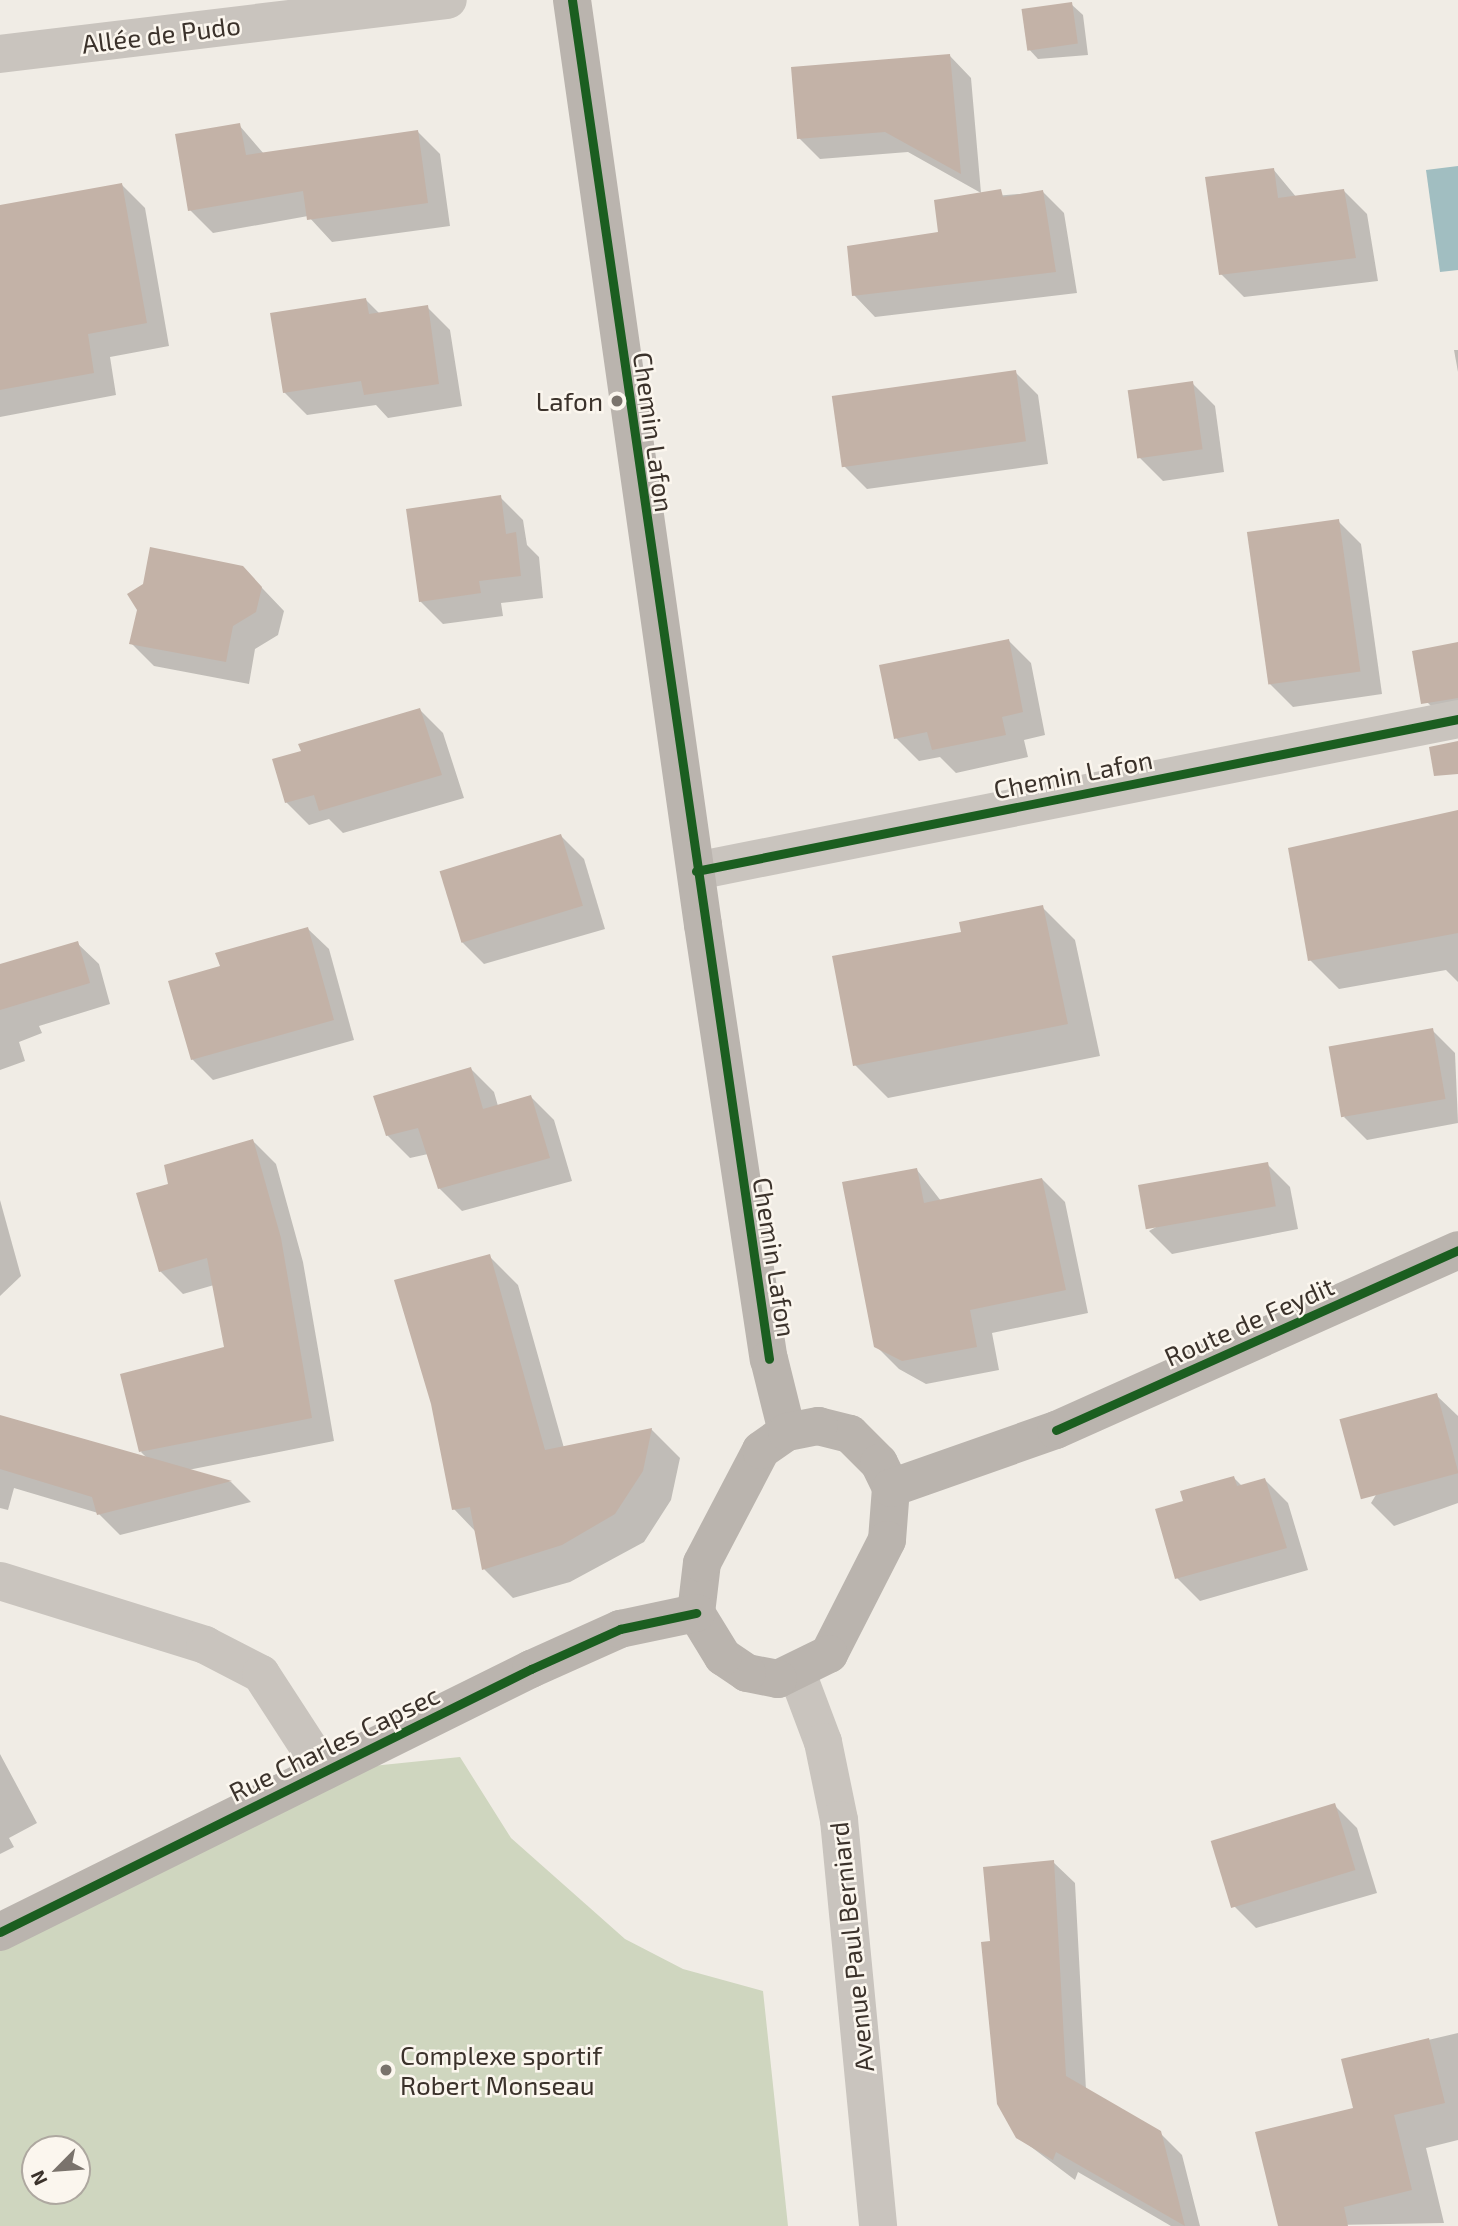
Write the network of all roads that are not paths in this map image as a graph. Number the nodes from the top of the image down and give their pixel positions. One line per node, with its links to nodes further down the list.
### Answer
1 (448, 0): 3 (street, Allée de Pudo)
2 (572, 0): 5 (street, Chemin Lafon)
3 (0, 54)
4 (1458, 719): 5 (street, Chemin Lafon)
5 (696, 871): 7 (street, Chemin Lafon)
6 (1458, 1250): 8 (street, Route de Feydit)
7 (787, 1432): 8 (street); 10 (street)
8 (891, 1488): 11 (street)
9 (0, 1581): 12 (street)
10 (696, 1613): 11 (street); 12 (street, Rue Charles Capsec)
11 (797, 1673): 14 (street, Avenue Paul Berniard)
12 (324, 1771): 13 (street, Rue Charles Capsec)
13 (0, 1932)
14 (878, 2226)

